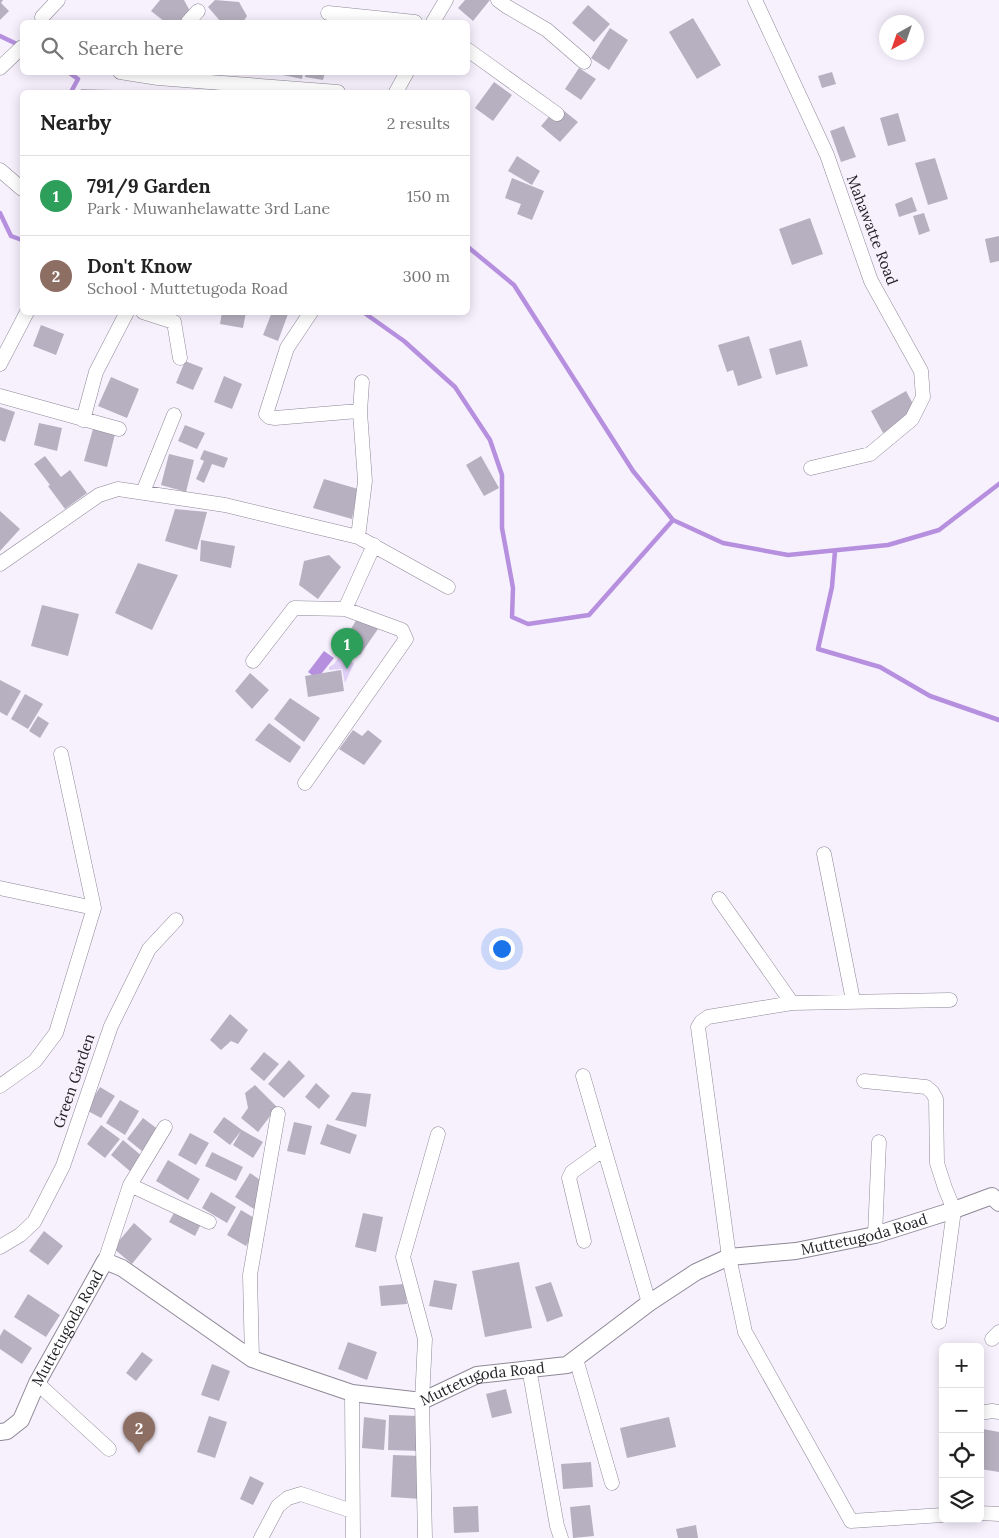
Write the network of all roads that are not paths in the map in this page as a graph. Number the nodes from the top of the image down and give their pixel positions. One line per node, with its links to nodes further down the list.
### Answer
1 (58, 0): 7 (street)
2 (446, 0): 10 (street)
3 (498, 0): 13 (street)
4 (755, 0): 34 (street, Mahawatte Road)
5 (198, 11): 8 (street)
6 (328, 13): 9 (street)
7 (43, 20)
8 (190, 20)
9 (396, 20)
10 (434, 20)
11 (20, 49): 14 (street)
12 (470, 51): 19 (street)
13 (584, 62)
14 (0, 68)
15 (154, 75): 17 (street)
16 (405, 75): 18 (street)
17 (316, 90)
18 (397, 90)
19 (557, 114)
20 (0, 170): 21 (street)
21 (20, 187)
22 (25, 315): 27 (street)
23 (125, 315): 32 (street)
24 (152, 315): 26 (street)
25 (309, 315): 30 (street)
26 (180, 358)
27 (0, 364)
28 (362, 382): 30 (street)
29 (0, 396): 32 (street)
30 (360, 412): 36 (street)
31 (174, 415): 35 (street)
32 (83, 420): 33 (street)
33 (119, 429)
34 (811, 468)
35 (143, 492): 36 (street); 38 (street)
36 (358, 537): 37 (street)
37 (374, 545): 39 (street); 40 (street)
38 (0, 564)
39 (448, 587)
40 (345, 609): 41 (street); 43 (street)
41 (253, 661)
42 (61, 754): 47 (street)
43 (305, 783)
44 (824, 854): 49 (street)
45 (0, 888): 47 (street)
46 (719, 899): 51 (street)
47 (94, 908): 54 (street)
48 (176, 920): 66 (street, Green Garden)
49 (853, 1000): 50 (street); 51 (street)
50 (950, 1000)
51 (792, 1002): 67 (street)
52 (583, 1076): 59 (street)
53 (864, 1081): 62 (street)
54 (0, 1086)
55 (278, 1114): 71 (street)
56 (165, 1127): 60 (street)
57 (438, 1134): 76 (street)
58 (879, 1142): 64 (street)
59 (604, 1150): 65 (street); 69 (street)
60 (130, 1185): 63 (street); 68 (street)
61 (997, 1196): 62 (street, Muttetugoda Road)
62 (954, 1210): 64 (street, Muttetugoda Road); 70 (street)
63 (209, 1222)
64 (875, 1235): 67 (street, Muttetugoda Road)
65 (584, 1241)
66 (0, 1247)
67 (729, 1257): 69 (street, Muttetugoda Road); 85 (street)
68 (104, 1261): 71 (street, Muttetugoda Road); 74 (street, Muttetugoda Road)
69 (649, 1303): 72 (street, Muttetugoda Road)
70 (938, 1322)
71 (252, 1359): 75 (street, Muttetugoda Road)
72 (576, 1359): 73 (street, Muttetugoda Road); 81 (street)
73 (529, 1368): 76 (street, Muttetugoda Road); 89 (street)
74 (37, 1382): 79 (street, Muttetugoda Road); 80 (street)
75 (352, 1393): 76 (street, Muttetugoda Road); 82 (street)
76 (422, 1401): 88 (street)
77 (984, 1412): 78 (street)
78 (999, 1412)
79 (0, 1432)
80 (109, 1449)
81 (612, 1483)
82 (352, 1511): 86 (street); 87 (street)
83 (984, 1513): 84 (street)
84 (999, 1514)
85 (939, 1515)
86 (261, 1538)
87 (352, 1538)
88 (425, 1538)
89 (561, 1538)

